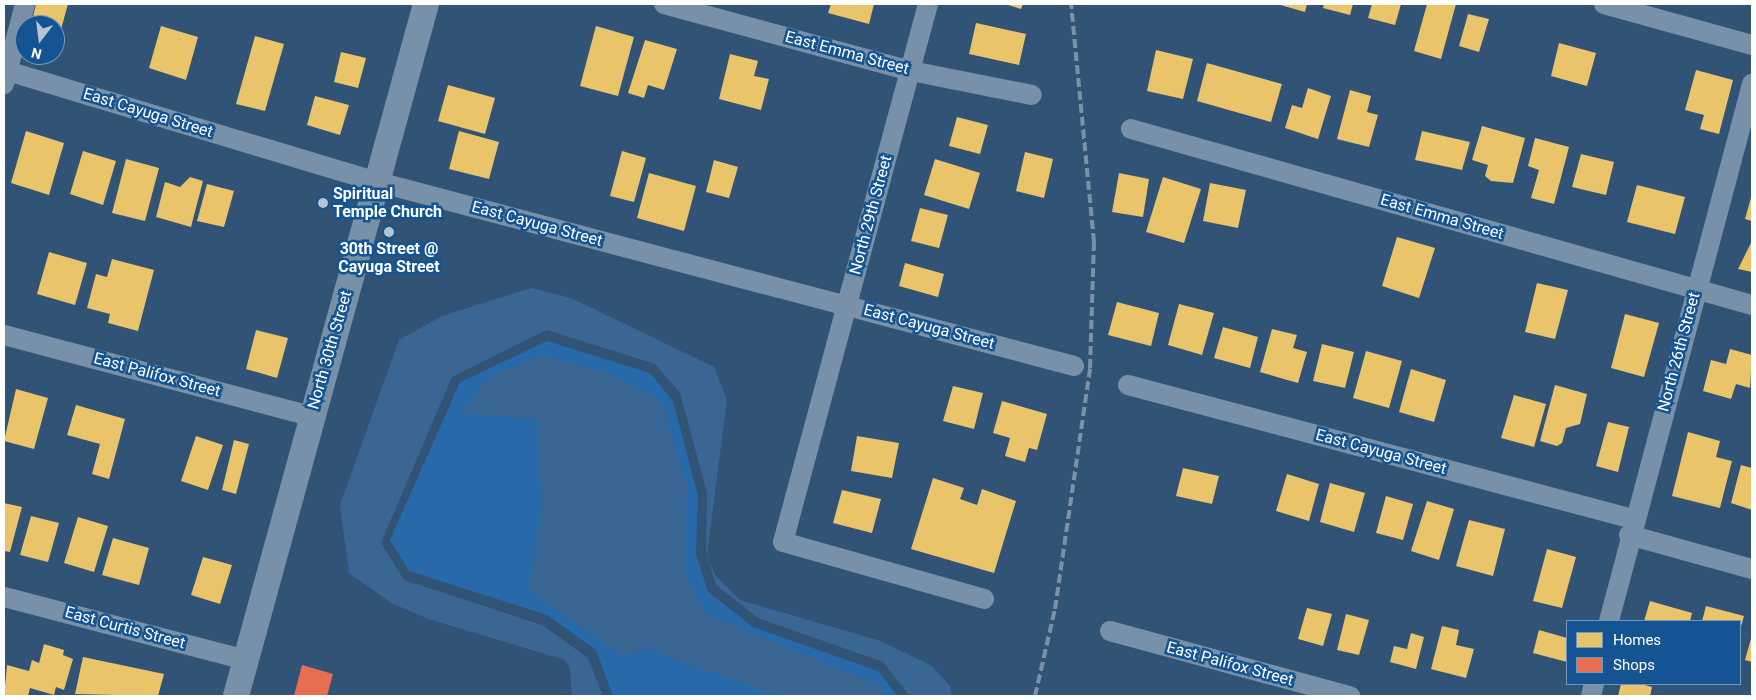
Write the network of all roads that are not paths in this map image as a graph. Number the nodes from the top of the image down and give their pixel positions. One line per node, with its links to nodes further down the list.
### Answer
1 (25, 4): 8 (street)
2 (426, 4): 12 (street, North 30th Street)
3 (664, 4): 7 (street, East Emma Street)
4 (928, 4): 7 (street, North 29th Street)
5 (1604, 4): 6 (street)
6 (1752, 45)
7 (911, 71): 10 (street, East Emma Street); 14 (street, North 29th Street)
8 (5, 75): 12 (street, East Cayuga Street)
9 (1752, 84): 13 (street, North 26th Street)
10 (1032, 96)
11 (1131, 129): 13 (street, East Emma Street)
12 (378, 182): 14 (street, East Cayuga Street); 19 (street, North 30th Street)
13 (1696, 289): 15 (street, East Emma Street); 20 (street, North 26th Street)
14 (847, 305): 17 (street, East Cayuga Street); 23 (street, North 29th Street)
15 (1752, 305)
16 (4, 335): 19 (street, East Palifox Street)
17 (1074, 366)
18 (1128, 385): 20 (street, East Cayuga Street)
19 (311, 416): 26 (street, North 30th Street)
20 (1631, 527): 21 (street, East Cayuga Street); 24 (street, North 26th Street)
21 (1752, 569)
22 (4, 597): 26 (street, East Curtis Street)
23 (984, 599)
24 (1609, 620)
25 (1110, 631): 28 (street, East Palifox Street)
26 (246, 660): 27 (street, North 30th Street)
27 (236, 696)
28 (1350, 696)

